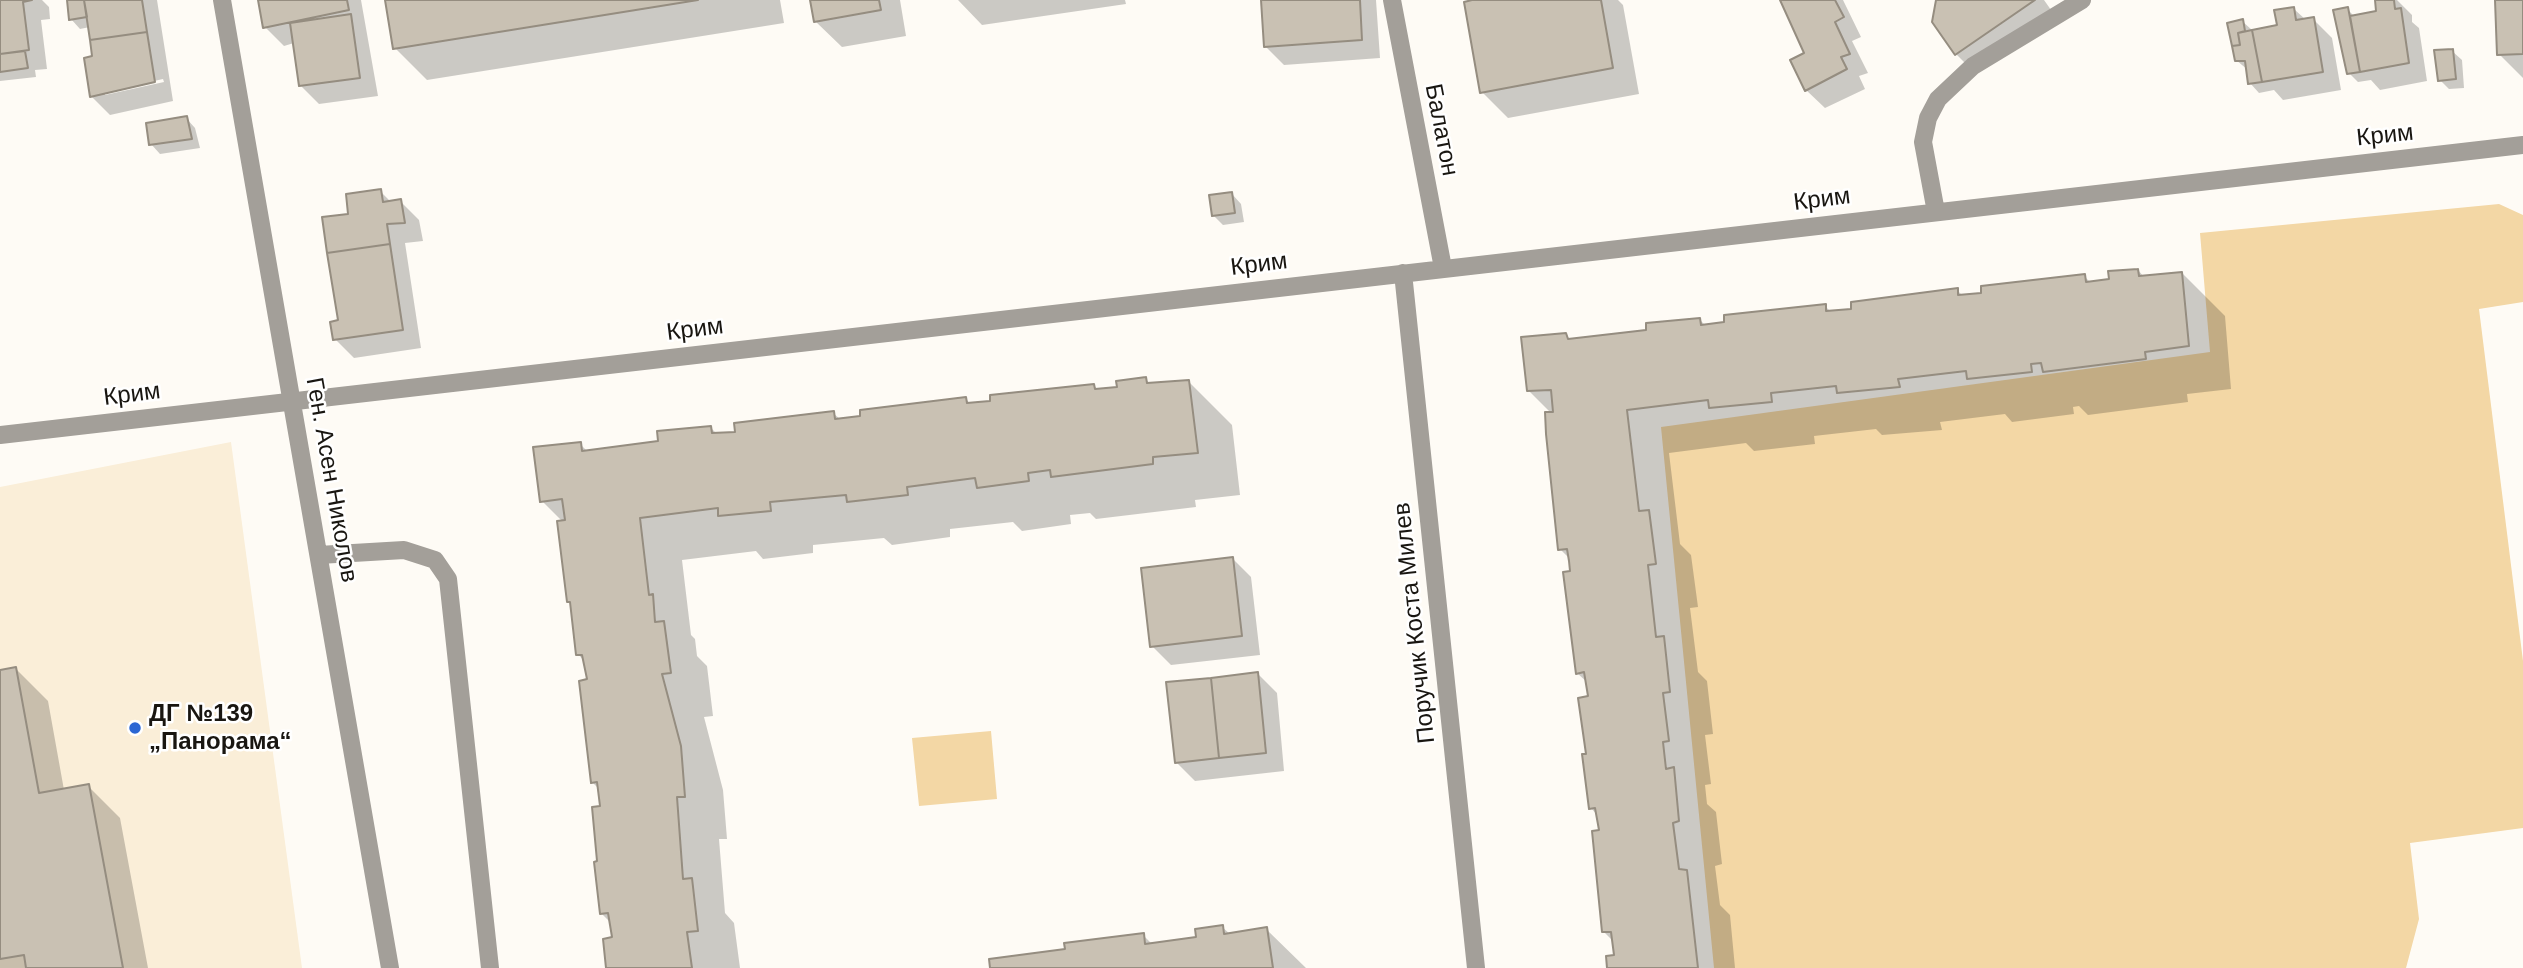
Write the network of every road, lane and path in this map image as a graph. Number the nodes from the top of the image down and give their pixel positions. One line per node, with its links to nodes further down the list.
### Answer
1 (222, 0): 8 (street, Ген. Асен Николов)
2 (1392, 0): 6 (street, Балатон)
3 (2082, 0): 5 (street)
4 (2523, 145): 5 (street, Крим)
5 (1936, 212): 6 (street, Крим)
6 (1443, 268): 7 (street, Крим)
7 (1403, 273): 8 (street, Крим); 13 (street, Поручик Коста Милев)
8 (292, 401): 9 (street, Крим); 10 (street, Ген. Асен Николов)
9 (0, 435)
10 (319, 555): 11 (street, Ген. Асен Николов); 12 (street)
11 (390, 968)
12 (489, 968)
13 (1476, 968)

